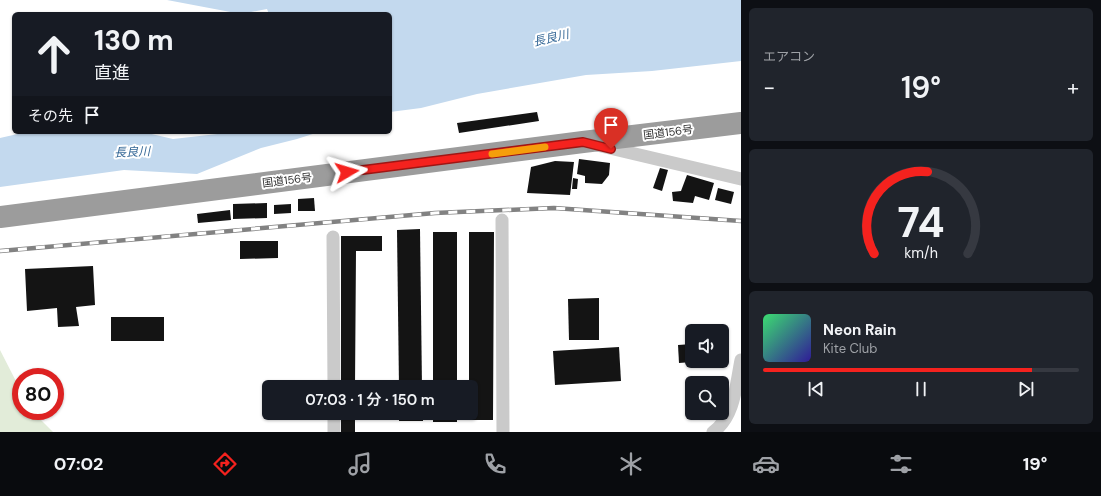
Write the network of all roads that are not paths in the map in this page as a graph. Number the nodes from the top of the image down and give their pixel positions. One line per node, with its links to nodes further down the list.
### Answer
1 (741, 123): 2 (highway, 国道156号)
2 (583, 142): 3 (street); 4 (highway, 国道156号)
3 (741, 179)
4 (0, 217)
5 (502, 220): 11 (street)
6 (333, 237): 8 (street)
7 (741, 360): 12 (street)
8 (334, 380)
9 (334, 420): 10 (street)
10 (334, 432)
11 (503, 432)
12 (713, 432)

